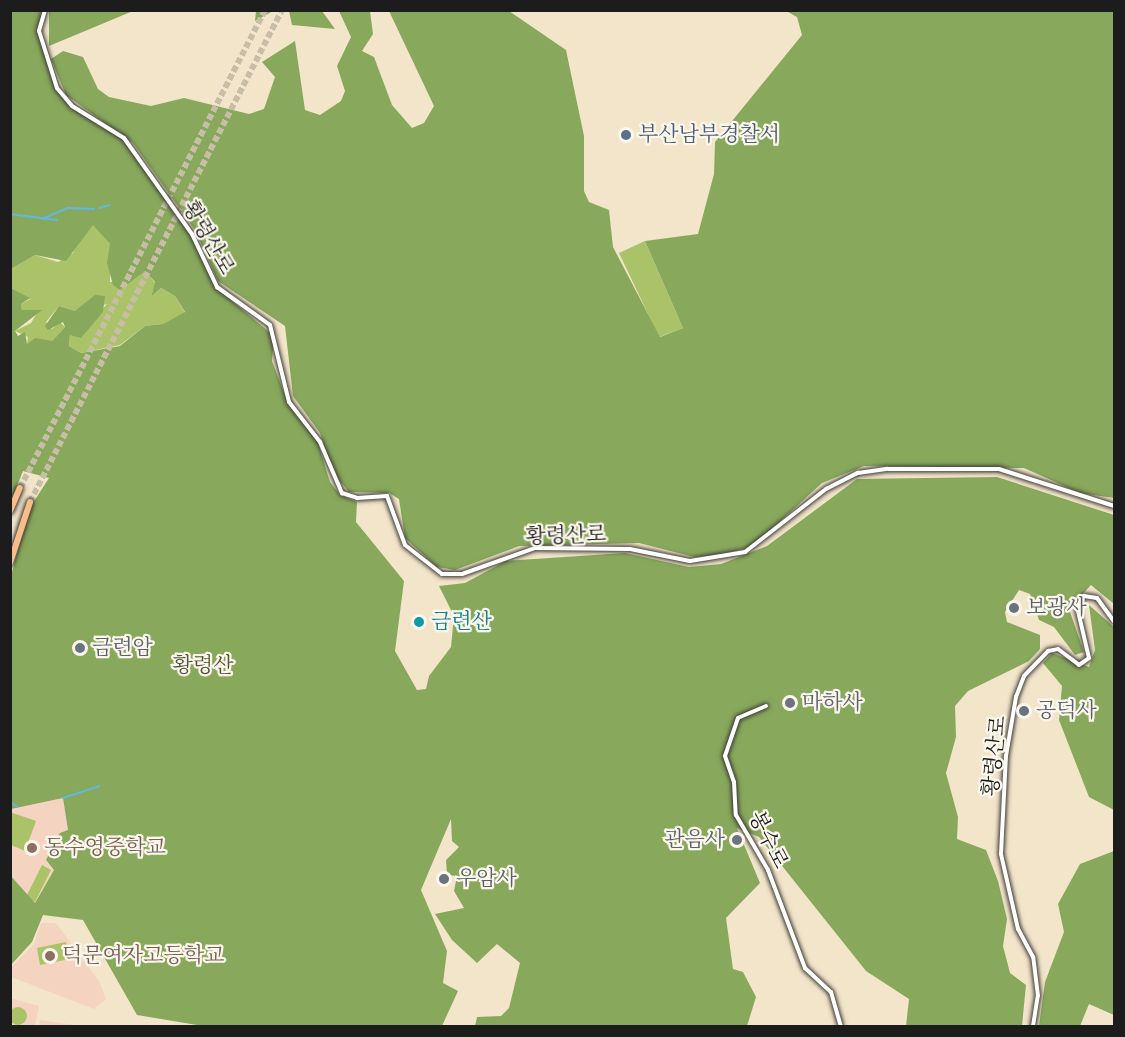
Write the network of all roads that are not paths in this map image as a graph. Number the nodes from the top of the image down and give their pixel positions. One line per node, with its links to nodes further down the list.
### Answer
1 (45, 10): 4 (street, 황령산로)
2 (21, 488): 5 (highway)
3 (30, 502): 6 (highway)
4 (1114, 506)
5 (10, 511)
6 (10, 563)
7 (1114, 621): 10 (street, 황령산로)
8 (766, 706): 9 (street, 봉수로)
9 (841, 1026)
10 (1033, 1026)

